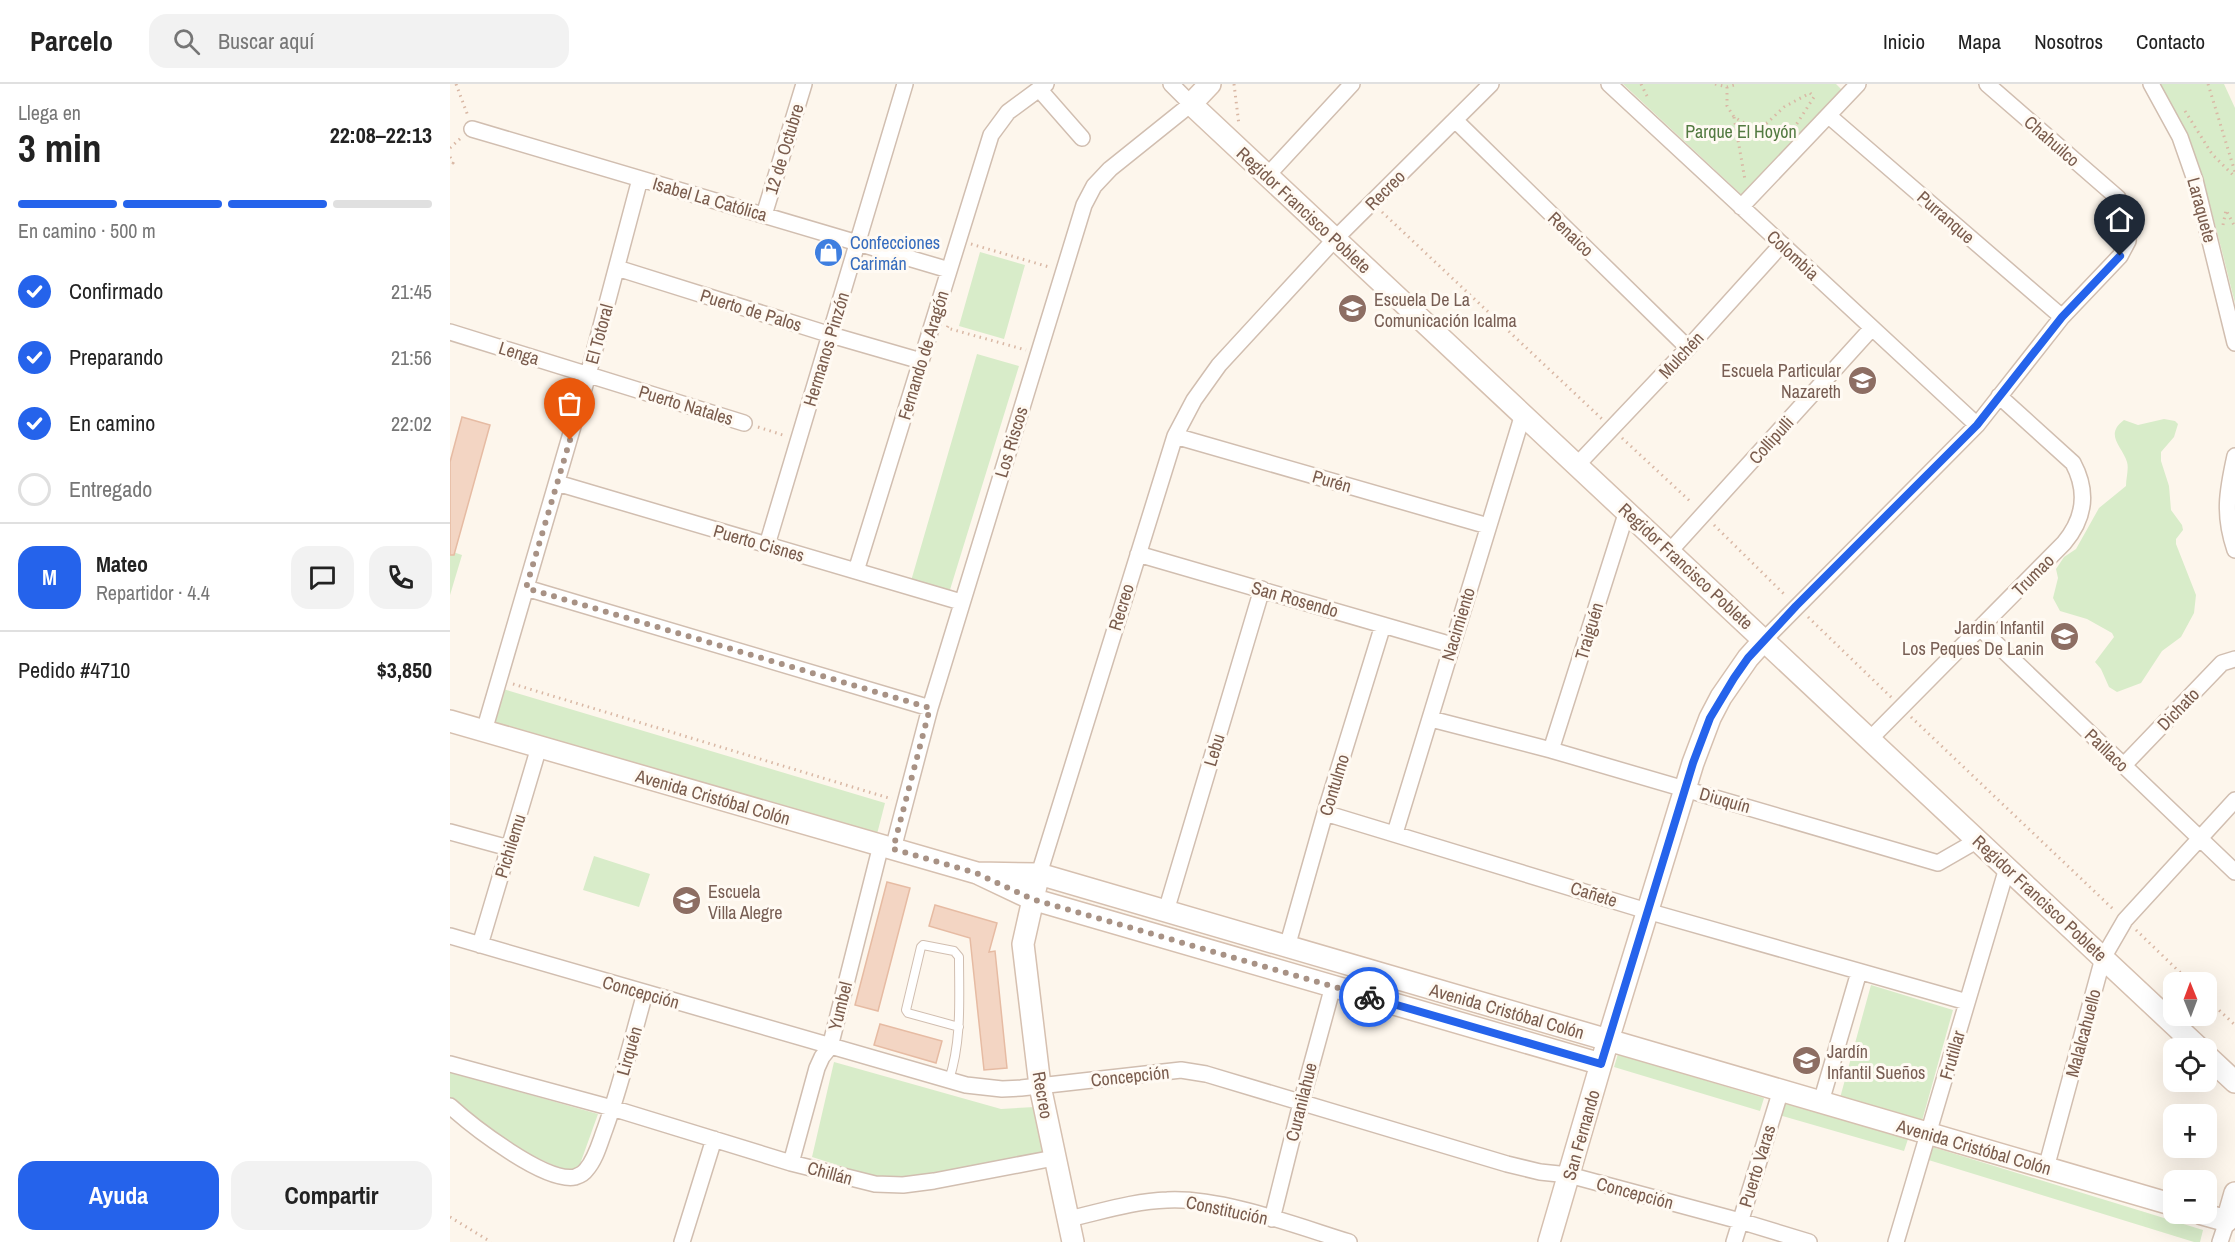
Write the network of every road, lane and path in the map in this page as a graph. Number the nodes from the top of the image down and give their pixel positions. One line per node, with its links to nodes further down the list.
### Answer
1 (456, 84): 22 (path)
2 (804, 84): 34 (street, 12 de Octubre)
3 (905, 84): 36 (street, Hermanos Pinzón)
4 (1171, 84): 17 (street, Regidor Francisco Poblete)
5 (1210, 84): 17 (street, Los Riscos)
6 (1352, 84): 28 (street)
7 (1491, 84): 21 (street, Recreo)
8 (1609, 84): 33 (street, Colombia)
9 (1715, 84): 16 (path)
10 (1738, 84): 16 (path)
11 (1858, 84): 19 (street)
12 (1987, 84): 31 (street, Chahuilco)
13 (2151, 84): 47 (street, Laraquete)
14 (2208, 84): 27 (path)
15 (1043, 87): 24 (street, Fernando de Aragón); 41 (street, Fernando de Aragón)
16 (1727, 87): 20 (path)
17 (1191, 104): 28 (street, Regidor Francisco Poblete); 72 (street, Los Riscos)
18 (2182, 108): 29 (path)
19 (1829, 116): 33 (street); 42 (street, Purranque)
20 (1734, 117): 23 (path); 33 (path)
21 (1455, 120): 32 (street, Recreo); 48 (street, Renaico)
22 (472, 129): 30 (street, Isabel La Católica)
23 (1792, 132)
24 (1082, 138)
25 (450, 157): 26 (path)
26 (450, 164)
27 (2235, 172)
28 (1267, 176): 35 (street, Regidor Francisco Poblete)
29 (2235, 177)
30 (640, 179): 34 (street, Isabel La Católica); 40 (street, El Totoral)
31 (2118, 198): 42 (street, San Fernando)
32 (1372, 202): 35 (street, Recreo); 56 (path)
33 (1742, 207): 37 (street, Colombia)
34 (764, 215): 36 (street, Isabel La Católica)
35 (1335, 239): 53 (street, Regidor Francisco Poblete); 58 (street, Recreo)
36 (858, 242): 41 (street, Isabel La Católica); 46 (street, Hermanos Pinzón)
37 (1782, 244): 44 (street, Colombia); 48 (street, Mulchén)
38 (986, 248): 39 (path)
39 (1051, 267)
40 (617, 268): 46 (street, Puerto de Palos); 51 (street, El Totoral)
41 (949, 270): 50 (street, Fernando de Aragón)
42 (2062, 317): 52 (street, San Fernando)
43 (950, 319): 49 (path)
44 (1872, 328): 55 (street, Colombia); 63 (street, Collipulli)
45 (450, 332): 51 (street, Lenga)
46 (831, 335): 50 (street, Puerto de Palos); 65 (street, Hermanos Pinzón)
47 (2235, 342)
48 (1688, 348): 56 (street, Mulchén)
49 (1026, 351)
50 (921, 361): 69 (street, Fernando de Aragón)
51 (588, 375): 54 (street, Puerto Natales); 61 (street, El Totoral)
52 (1999, 396): 55 (street, San Fernando); 75 (street, Trumao)
53 (1523, 414): 60 (street, Regidor Francisco Poblete); 64 (street, Nacimiento)
54 (744, 423): 57 (path, Puerto Natales)
55 (1977, 425): 73 (street, San Fernando)
56 (1612, 428): 60 (street, Mulchén); 63 (path)
57 (784, 436)
58 (1175, 436): 64 (street, Purén); 68 (street, Recreo)
59 (2235, 456): 66 (street)
60 (1577, 465): 62 (street, Regidor Francisco Poblete)
61 (557, 483): 65 (street, Puerto Cisnes); 70 (street, El Totoral)
62 (1627, 511): 67 (street, Regidor Francisco Poblete); 87 (street, Traiguén)
63 (1703, 514): 67 (street, Collipulli); 73 (path)
64 (1488, 526): 77 (street, Nacimiento)
65 (767, 545): 69 (street, Puerto Cisnes)
66 (2235, 550)
67 (1670, 551): 76 (street, Regidor Francisco Poblete)
68 (1138, 554): 71 (street, San Rosendo); 102 (street, Recreo)
69 (856, 571): 72 (street, Puerto Cisnes)
70 (526, 588): 79 (street, El Totoral); 81 (street)
71 (1262, 589): 74 (street, San Rosendo); 104 (street, Lebu)
72 (961, 602): 81 (street, Los Riscos)
73 (1796, 606): 76 (street, San Fernando); 80 (path)
74 (1383, 625): 77 (street, San Rosendo); 92 (street, Contulmo)
75 (1980, 628): 80 (street, Trumao); 88 (street, Paillaco)
76 (1765, 639): 85 (street, Regidor Francisco Poblete); 89 (street, San Fernando)
77 (1452, 645): 82 (street, Nacimiento)
78 (2235, 659): 88 (street, Dichato)
79 (499, 680): 84 (street, El Totoral); 91 (path)
80 (1901, 707): 85 (street, Trumao); 106 (path)
81 (930, 708): 91 (street, Los Riscos)
82 (1431, 719): 87 (street, Diuquín); 94 (street, Nacimiento)
83 (450, 721): 84 (street, Avenida Cristóbal Colón)
84 (484, 731): 86 (street, Avenida Cristóbal Colón)
85 (1870, 739): 96 (street, Regidor Francisco Poblete)
86 (539, 747): 97 (street, Avenida Cristóbal Colón); 98 (street, Pichilemu)
87 (1551, 750): 89 (street, Diuquín)
88 (2124, 765): 95 (street, Paillaco)
89 (1684, 789): 96 (street, Diuquín); 105 (street, San Fernando)
90 (2235, 800): 95 (street, Malalcahuello)
91 (905, 802): 97 (street, Los Riscos)
92 (1325, 813): 94 (street, Cañete); 109 (street, Contulmo)
93 (450, 832): 98 (street)
94 (1395, 833): 105 (street, Cañete)
95 (2200, 838): 100 (street, Paillaco); 106 (street, Malalcahuello)
96 (1978, 840): 99 (street, Regidor Francisco Poblete)
97 (887, 847): 101 (street, Avenida Cristóbal Colón); 121 (street, Yumbel)
98 (509, 848): 108 (street, Pichilemu)
99 (2007, 868): 110 (street, Regidor Francisco Poblete); 115 (street, Frutillar)
100 (2235, 872)
101 (976, 873): 102 (street, Avenida Cristóbal Colón); 103 (street, Avenida Cristóbal Colón)
102 (1039, 874): 103 (street, Recreo); 104 (street, Avenida Cristóbal Colón)
103 (1032, 899): 113 (street, Avenida Cristóbal Colón); 127 (street, Recreo)
104 (1166, 911): 109 (street, Avenida Cristóbal Colón)
105 (1647, 911): 111 (street, Cañete); 120 (street, San Fernando)
106 (2125, 920): 110 (street, Malalcahuello); 112 (path)
107 (450, 936): 108 (street, Concepción)
108 (480, 945): 114 (street, Concepción)
109 (1287, 946): 120 (street, Avenida Cristóbal Colón)
110 (2103, 958): 119 (street, Regidor Francisco Poblete); 137 (street, Malalcahuello)
111 (1859, 972): 115 (street, Cañete); 129 (street)
112 (2180, 972)
113 (1333, 986): 123 (street, Avenida Cristóbal Colón); 130 (street, Curanilahue)
114 (645, 993): 121 (street, Concepción); 132 (street, Lirquén)
115 (1967, 1002): 133 (street, Frutillar)
116 (2217, 1008): 117 (path)
117 (2235, 1025)
118 (959, 1027): 118 (lane); 125 (lane)
119 (2188, 1038)
120 (1608, 1040): 123 (street, San Fernando); 128 (street, Avenida Cristóbal Colón)
121 (830, 1047): 125 (street, Concepción); 136 (street, Yumbel)
122 (450, 1064): 132 (street, Chillán)
123 (1601, 1064): 138 (street, San Fernando)
124 (2217, 1065): 126 (street)
125 (949, 1081): 127 (street, Concepción)
126 (2235, 1082)
127 (1040, 1086): 130 (street, Concepción); 135 (street, Recreo)
128 (1780, 1090): 129 (street, Avenida Cristóbal Colón); 145 (street, Puerto Varas)
129 (1821, 1102): 133 (street, Avenida Cristóbal Colón)
130 (1300, 1103): 138 (street, Concepción); 144 (street, Curanilahue)
131 (450, 1106): 132 (street)
132 (612, 1108): 134 (street, Chillán)
133 (1928, 1134): 137 (street, Avenida Cristóbal Colón); 154 (street, Frutillar)
134 (714, 1139): 136 (street, Chillán); 148 (street)
135 (1054, 1158): 136 (street, Chillán); 143 (street, Recreo)
136 (791, 1163)
137 (2046, 1168): 140 (street, Avenida Cristóbal Colón)
138 (1569, 1175): 145 (street, Concepción); 151 (street, San Fernando)
139 (2235, 1193): 146 (street)
140 (2163, 1202)
141 (450, 1217): 147 (path)
142 (2217, 1218): 146 (street)
143 (1068, 1219): 144 (street, Constitución); 149 (street, Recreo)
144 (1272, 1219): 150 (street, Constitución)
145 (1740, 1221): 152 (street, Puerto Varas); 153 (street, Concepción)
146 (2227, 1221): 155 (street)
147 (491, 1242)
148 (682, 1242)
149 (1073, 1242)
150 (1349, 1242)
151 (1549, 1242)
152 (1734, 1242)
153 (1809, 1242)
154 (1896, 1242)
155 (2220, 1242)

